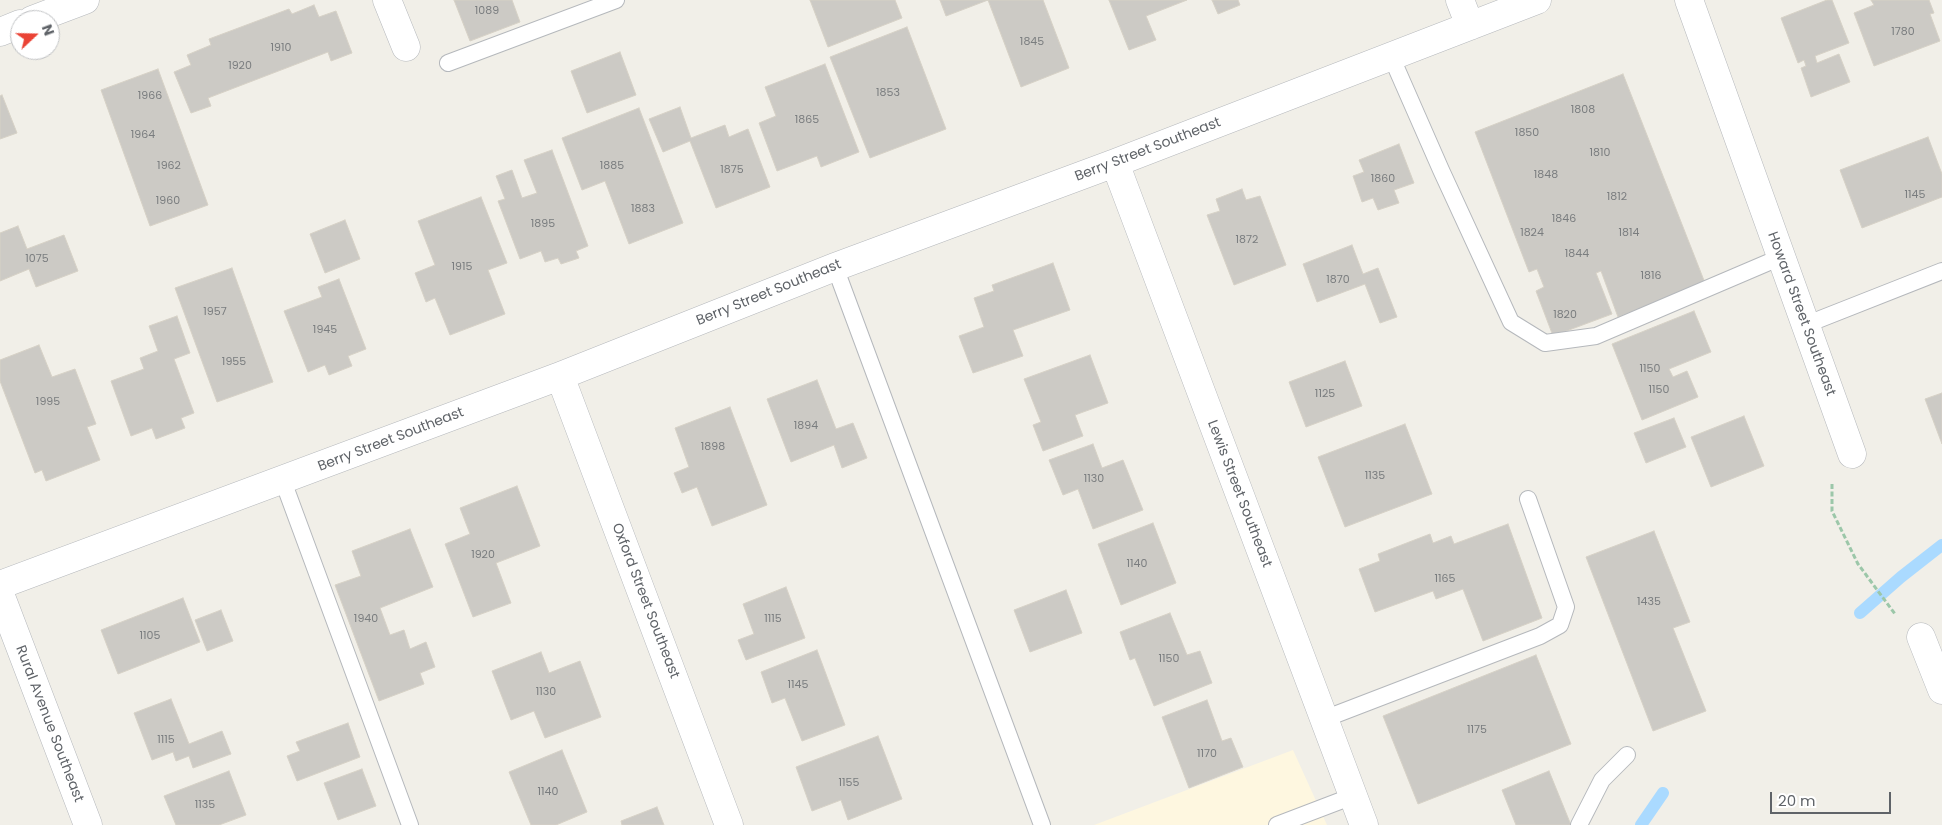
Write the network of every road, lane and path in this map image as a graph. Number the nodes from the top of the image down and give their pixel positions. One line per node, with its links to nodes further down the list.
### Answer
1 (85, 0): 7 (street)
2 (388, 0): 9 (street)
3 (616, 0): 11 (lane)
4 (1460, 0): 8 (street)
5 (1537, 0): 8 (street, Berry Street Southeast)
6 (1689, 0): 13 (street, Howard Street Southeast)
7 (58, 10)
8 (1470, 26): 10 (street, Berry Street Southeast)
9 (406, 46)
10 (1390, 56): 12 (street, Berry Street Southeast); 13 (lane)
11 (448, 63)
12 (1114, 163): 14 (street, Berry Street Southeast); 26 (street, Lewis Street Southeast)
13 (1781, 257): 16 (street, Howard Street Southeast)
14 (835, 267): 17 (street, Berry Street Southeast); 32 (lane)
15 (1942, 271): 16 (lane)
16 (1805, 325): 18 (street, Howard Street Southeast)
17 (560, 376): 19 (street, Berry Street Southeast); 31 (street, Oxford Street Southeast)
18 (1852, 454): 23 (path)
19 (283, 481): 21 (street, Berry Street Southeast); 30 (lane)
20 (1528, 499): 26 (lane)
21 (0, 584)
22 (0, 594): 29 (street, Rural Avenue Southeast)
23 (1896, 614)
24 (1921, 637): 25 (street)
25 (1942, 690)
26 (1324, 719): 28 (street, Lewis Street Southeast)
27 (1628, 755): 35 (lane)
28 (1353, 796): 33 (lane); 34 (street, Lewis Street Southeast)
29 (88, 825)
30 (410, 825)
31 (729, 825)
32 (1042, 825)
33 (1277, 825)
34 (1364, 825)
35 (1579, 825)

